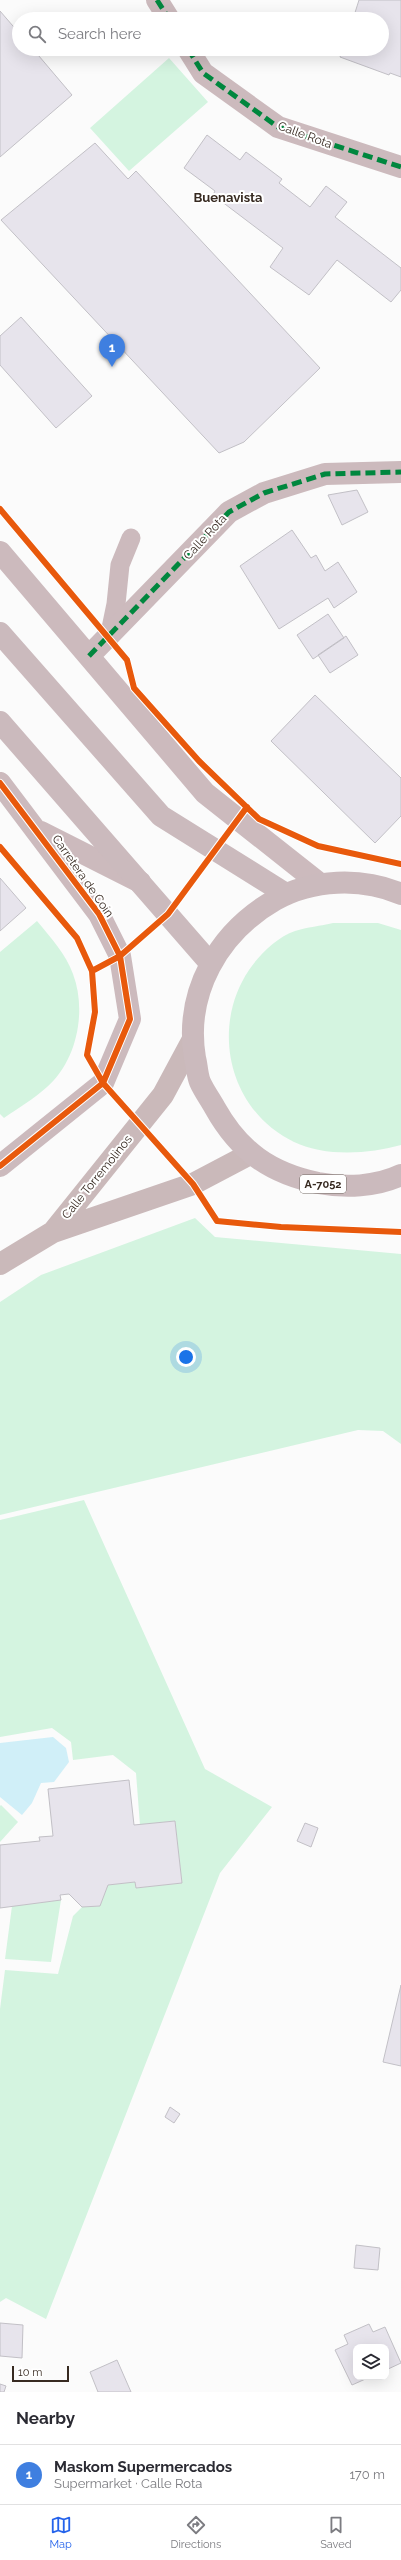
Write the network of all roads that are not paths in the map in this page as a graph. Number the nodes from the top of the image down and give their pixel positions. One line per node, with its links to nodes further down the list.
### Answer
1 (157, 0): 2 (street)
2 (165, 12)
3 (192, 56): 4 (street, Calle Rota)
4 (401, 167)
5 (401, 472): 9 (street, Calle Rota)
6 (130, 538): 9 (lane)
7 (0, 552): 10 (street)
8 (0, 633): 16 (main road)
9 (109, 638): 10 (street, Calle Rota)
10 (89, 656): 15 (street)
11 (0, 722): 14 (main road, Carretera de Coín)
12 (0, 783): 13 (street, Carretera de Coín)
13 (36, 829): 14 (street, Carretera de Coín); 21 (street, Carretera de Coín)
14 (140, 882): 18 (main road, Carretera de Coín)
15 (320, 884): 16 (main road, A-7052); 17 (main road, A-7052)
16 (286, 894): 18 (main road, A-7052)
17 (401, 894)
18 (210, 963): 19 (main road, A-7052)
19 (192, 1041): 20 (main road, A-7052); 23 (main road, Calle Torremolinos)
20 (250, 1154): 22 (main road, A-7052); 23 (main road, Calle Torremolinos)
21 (0, 1165)
22 (401, 1176)
23 (52, 1232): 24 (main road, Calle Torremolinos)
24 (0, 1264)

